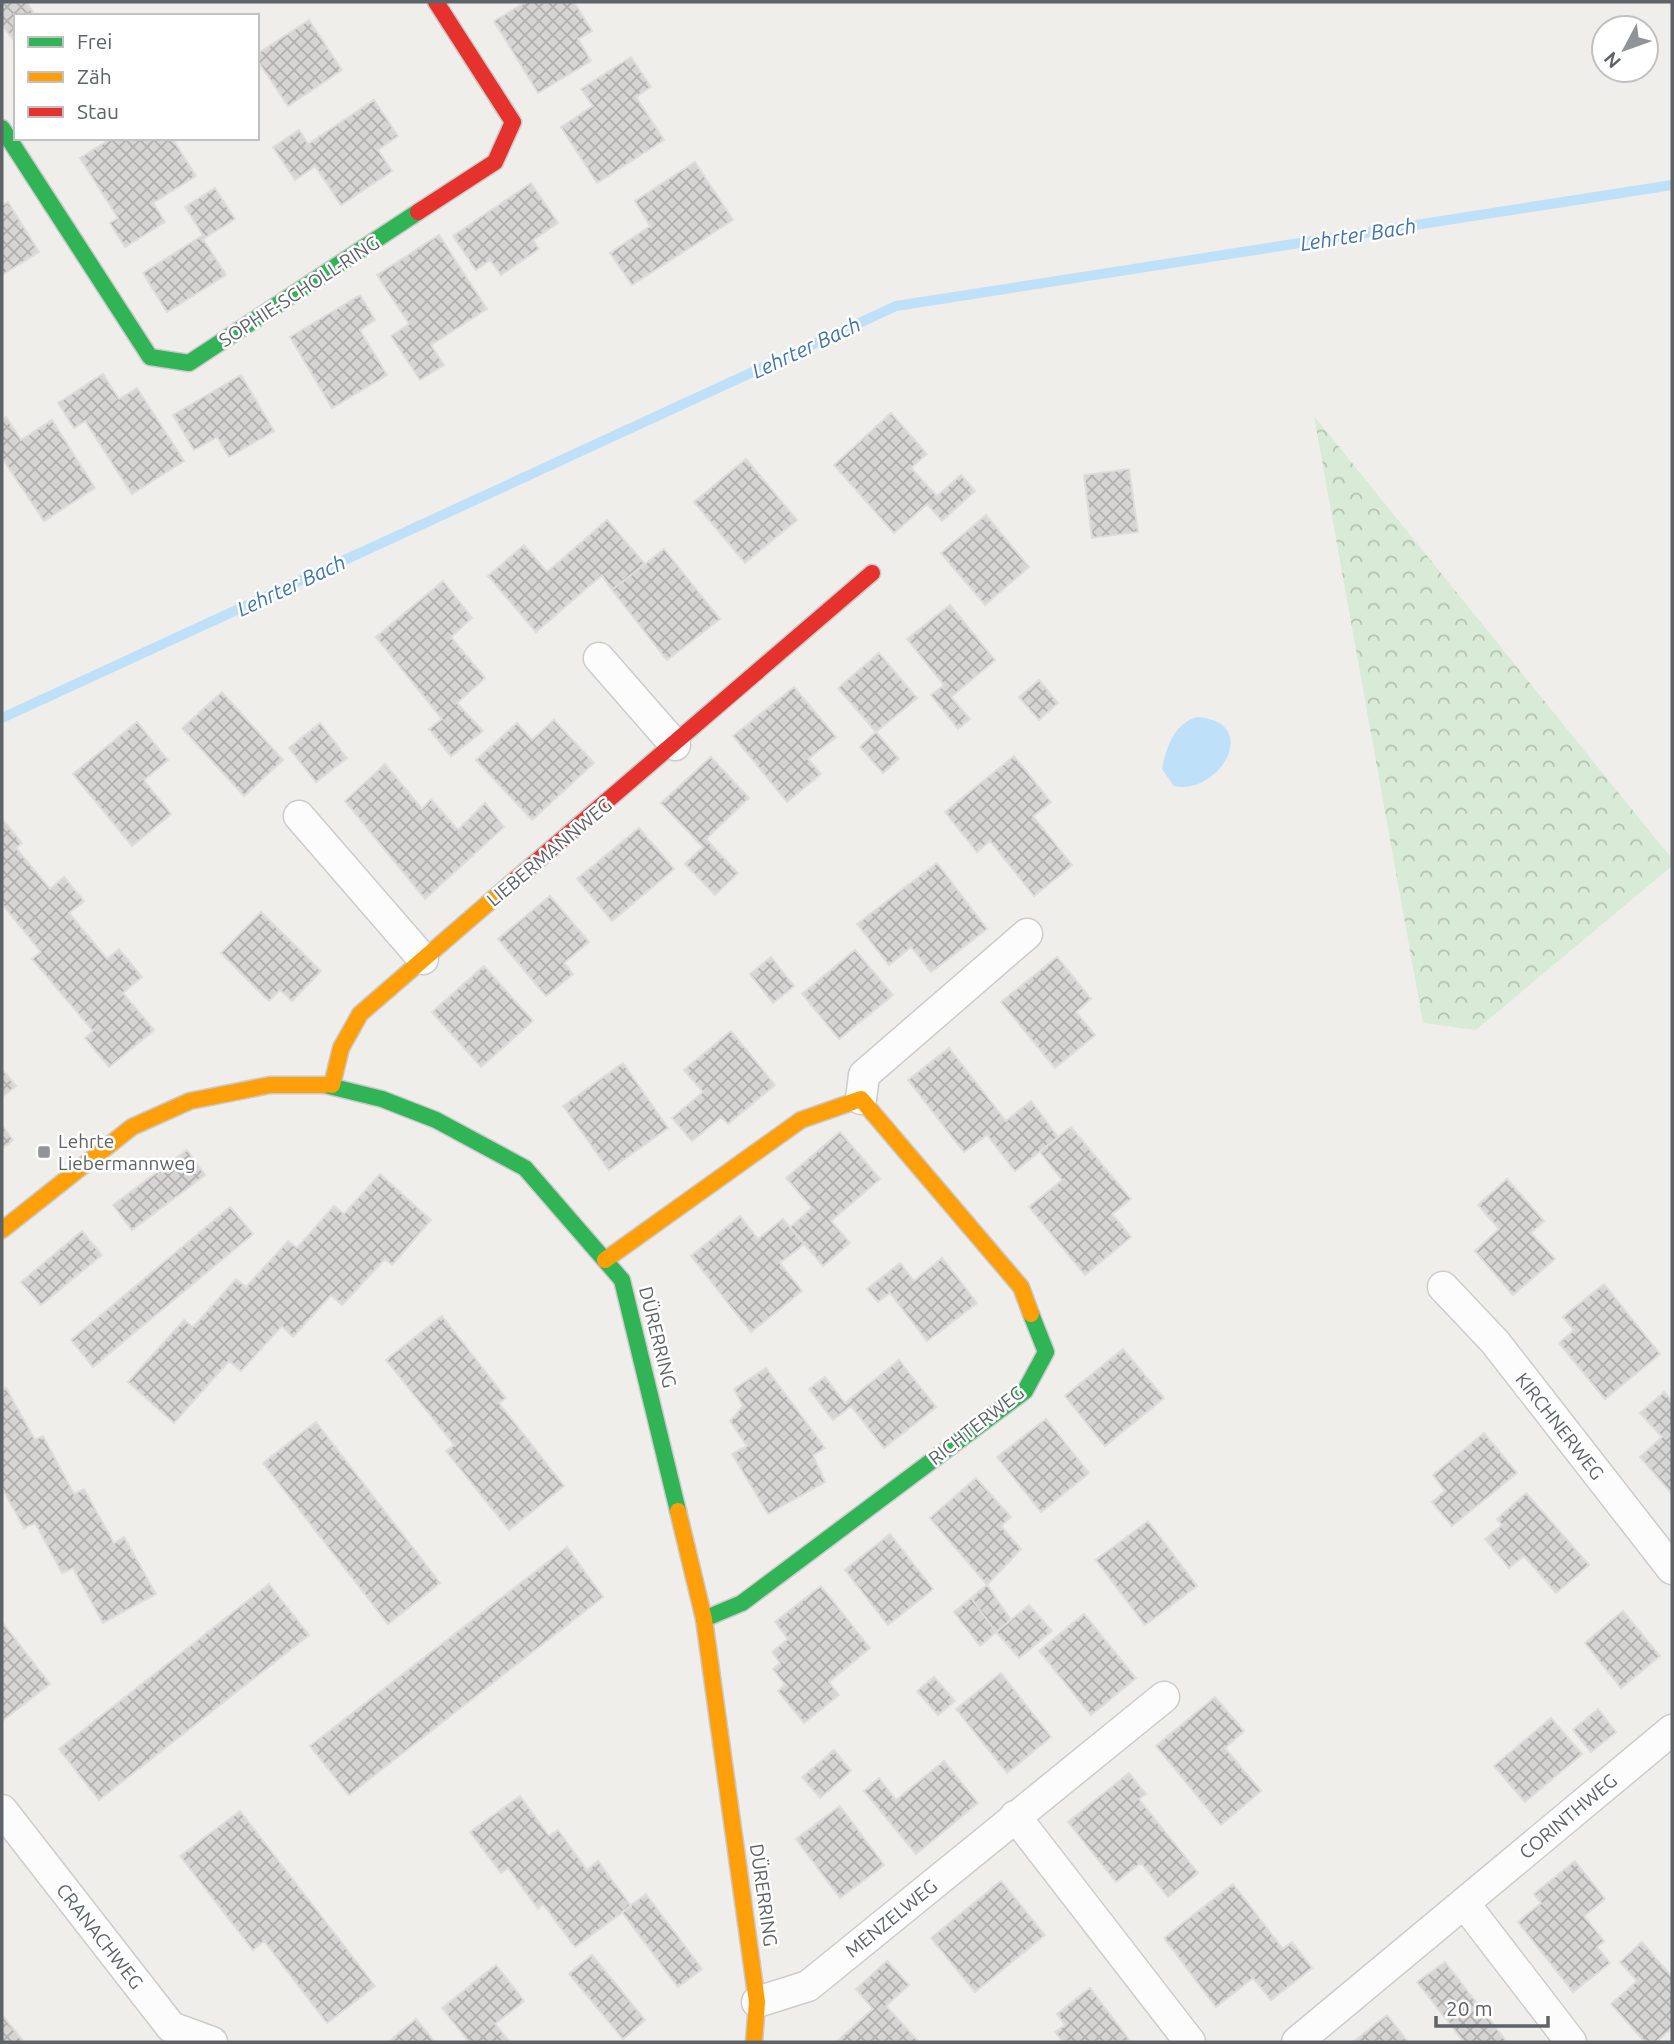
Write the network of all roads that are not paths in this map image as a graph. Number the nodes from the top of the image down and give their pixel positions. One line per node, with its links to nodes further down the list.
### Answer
1 (436, 2): 2 (street, SOPHIE-SCHOLL-RING)
2 (6, 143)
3 (872, 573): 5 (street, LIEBERMANNWEG)
4 (599, 658): 5 (street)
5 (675, 745): 8 (street, LIEBERMANNWEG)
6 (299, 816): 8 (street)
7 (1027, 934): 10 (street)
8 (424, 959): 9 (street, LIEBERMANNWEG)
9 (332, 1085): 11 (street, DÜRERRING); 12 (street, DÜRERRING)
10 (861, 1099): 12 (street); 15 (street, RICHTERWEG)
11 (2, 1230)
12 (605, 1260): 15 (street, DÜRERRING)
13 (1443, 1287): 14 (street, KIRCHNERWEG)
14 (1672, 1569)
15 (704, 1619): 21 (street, DÜRERRING)
16 (1164, 1697): 19 (street, MENZELWEG)
17 (1672, 1730): 20 (street, CORINTHWEG)
18 (2, 1810): 22 (street, CRANACHWEG)
19 (1014, 1816): 21 (street, MENZELWEG); 24 (street)
20 (1464, 1903): 25 (street, CORINTHWEG); 26 (street)
21 (757, 2001): 23 (street, DÜRERRING)
22 (212, 2042)
23 (754, 2042)
24 (1190, 2042)
25 (1297, 2042)
26 (1571, 2042)

